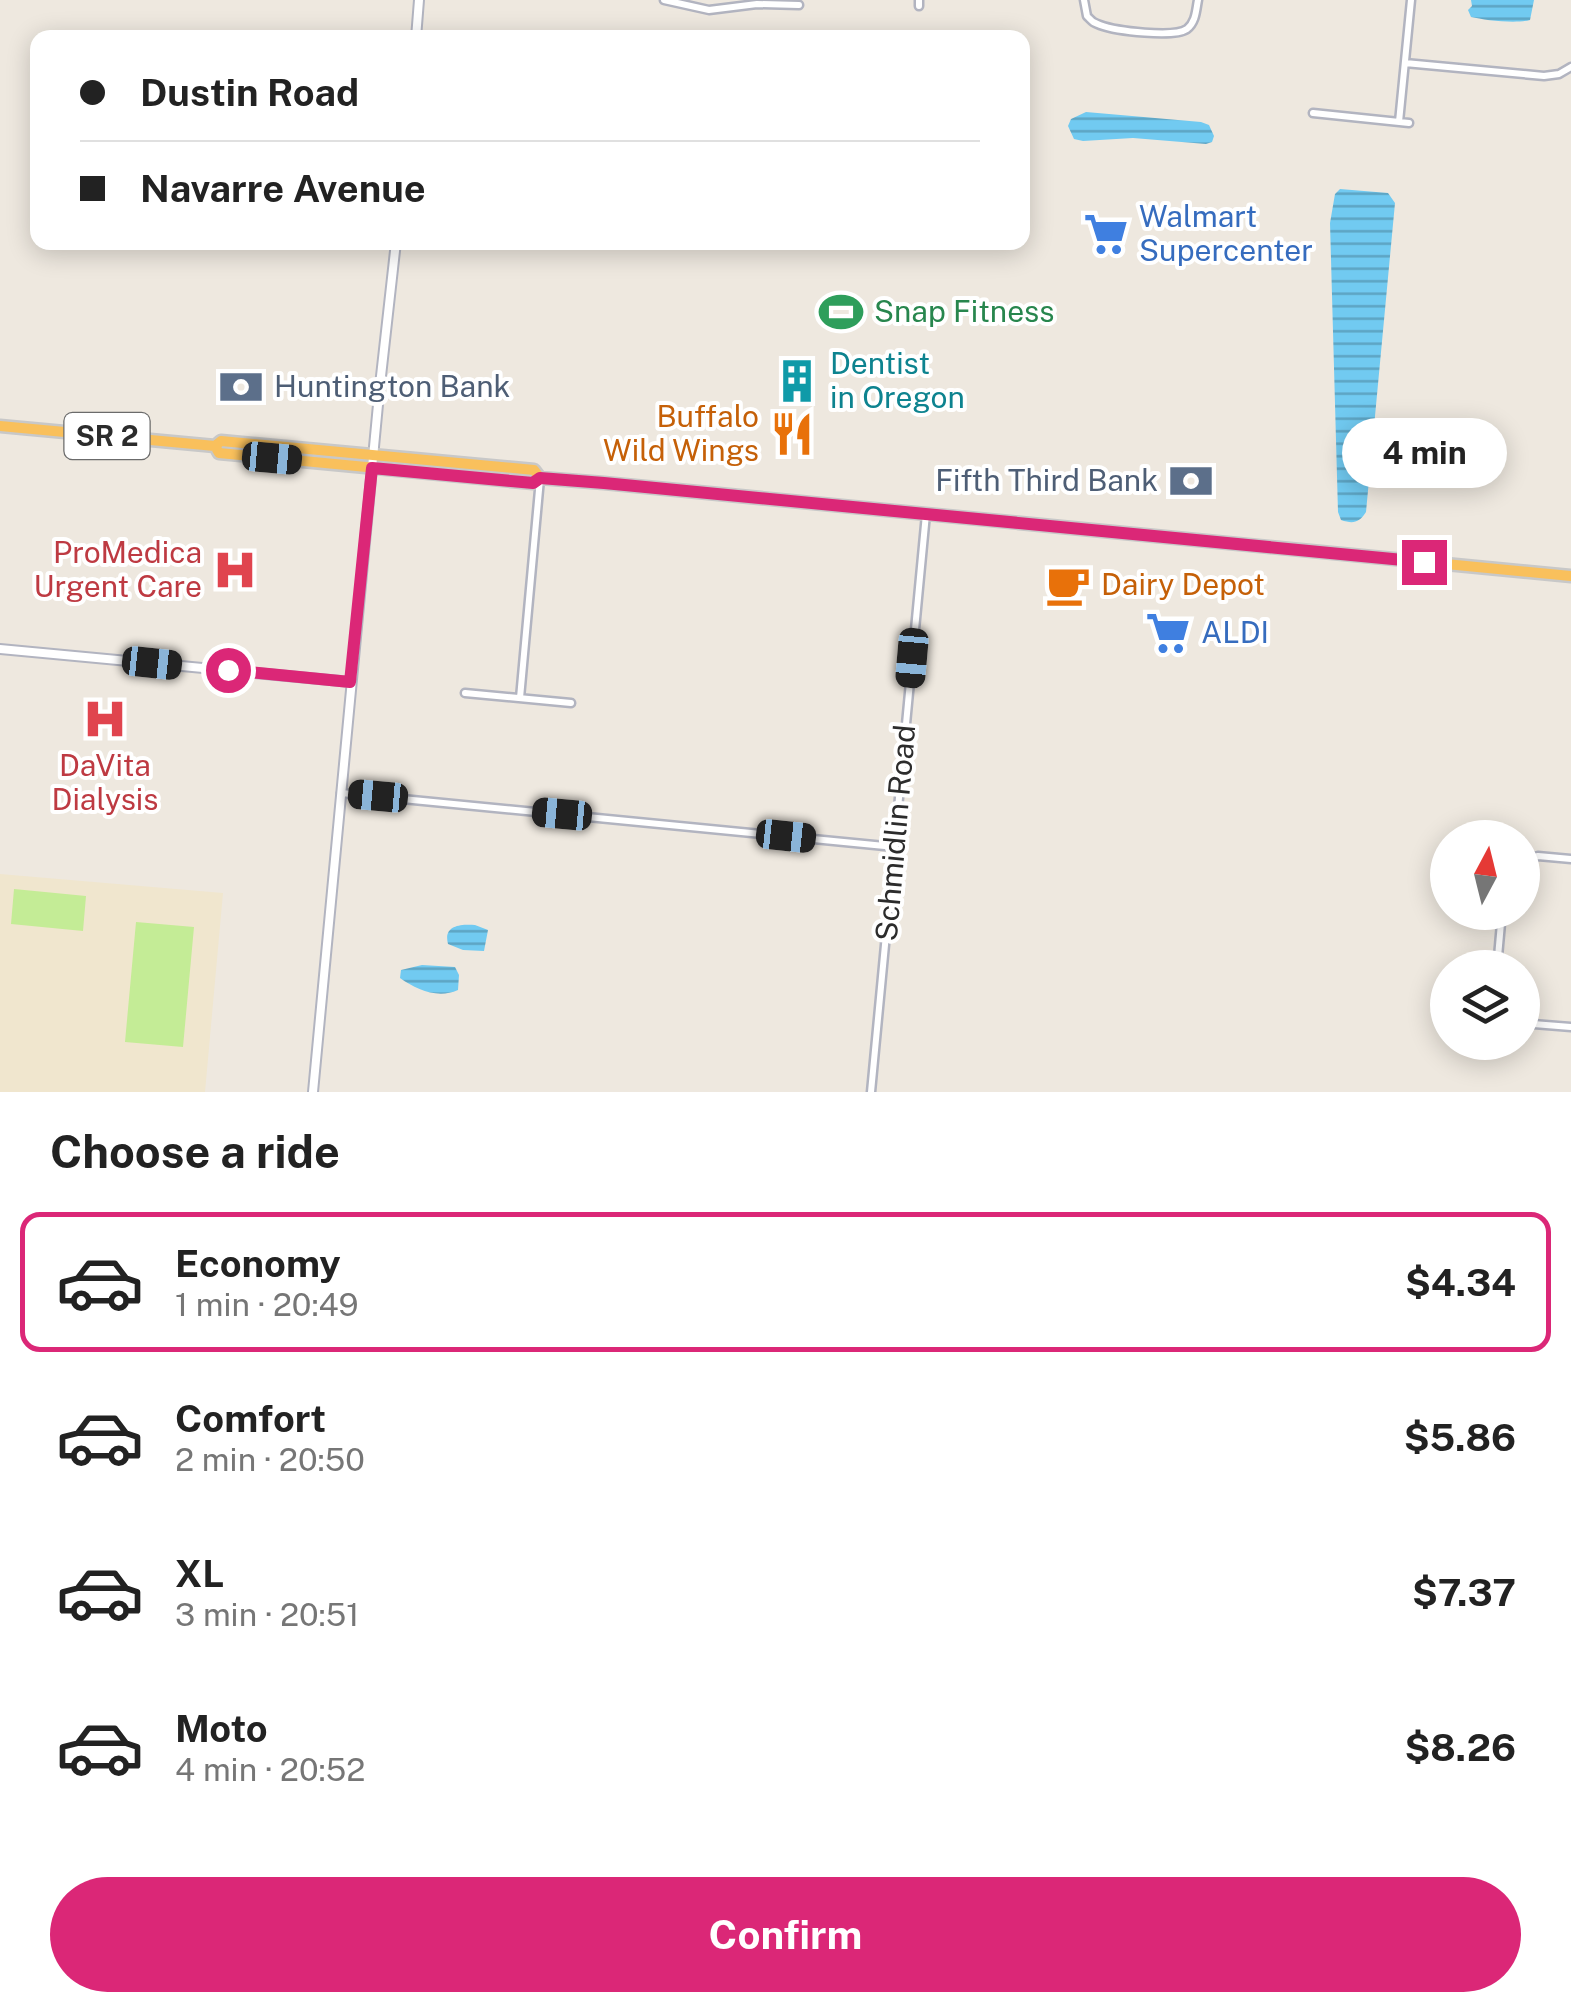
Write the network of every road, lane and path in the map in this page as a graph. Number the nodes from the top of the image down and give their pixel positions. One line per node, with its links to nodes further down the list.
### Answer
1 (419, 0): 7 (street)
2 (664, 0): 6 (street)
3 (1084, 0): 4 (street)
4 (1198, 0)
5 (1411, 0): 8 (street)
6 (799, 5)
7 (417, 30)
8 (1405, 62): 9 (street); 11 (street)
9 (1571, 67)
10 (1313, 113): 11 (street)
11 (1399, 122): 12 (street)
12 (1409, 123)
13 (395, 250): 16 (street)
14 (0, 426): 15 (highway, SR 2)
15 (214, 446): 16 (highway, SR 2); 17 (highway, SR 2)
16 (372, 455): 17 (street); 18 (highway, SR 2)
17 (372, 468): 20 (highway, SR 2); 24 (street)
18 (523, 470): 19 (highway, SR 2); 20 (highway)
19 (540, 478): 20 (highway, SR 2); 21 (highway, SR 2); 26 (street)
20 (490, 479)
21 (926, 514): 22 (highway, SR 2); 29 (street, Schmidlin Road)
22 (1571, 576)
23 (0, 649): 24 (street)
24 (350, 682): 28 (street)
25 (465, 693): 26 (street)
26 (520, 698): 27 (street)
27 (571, 704)
28 (341, 793): 29 (street); 34 (street)
29 (894, 846): 35 (street, Schmidlin Road)
30 (1540, 856): 31 (street)
31 (1567, 859)
32 (1540, 1025): 33 (street)
33 (1571, 1028)
34 (314, 1092)
35 (871, 1092)

